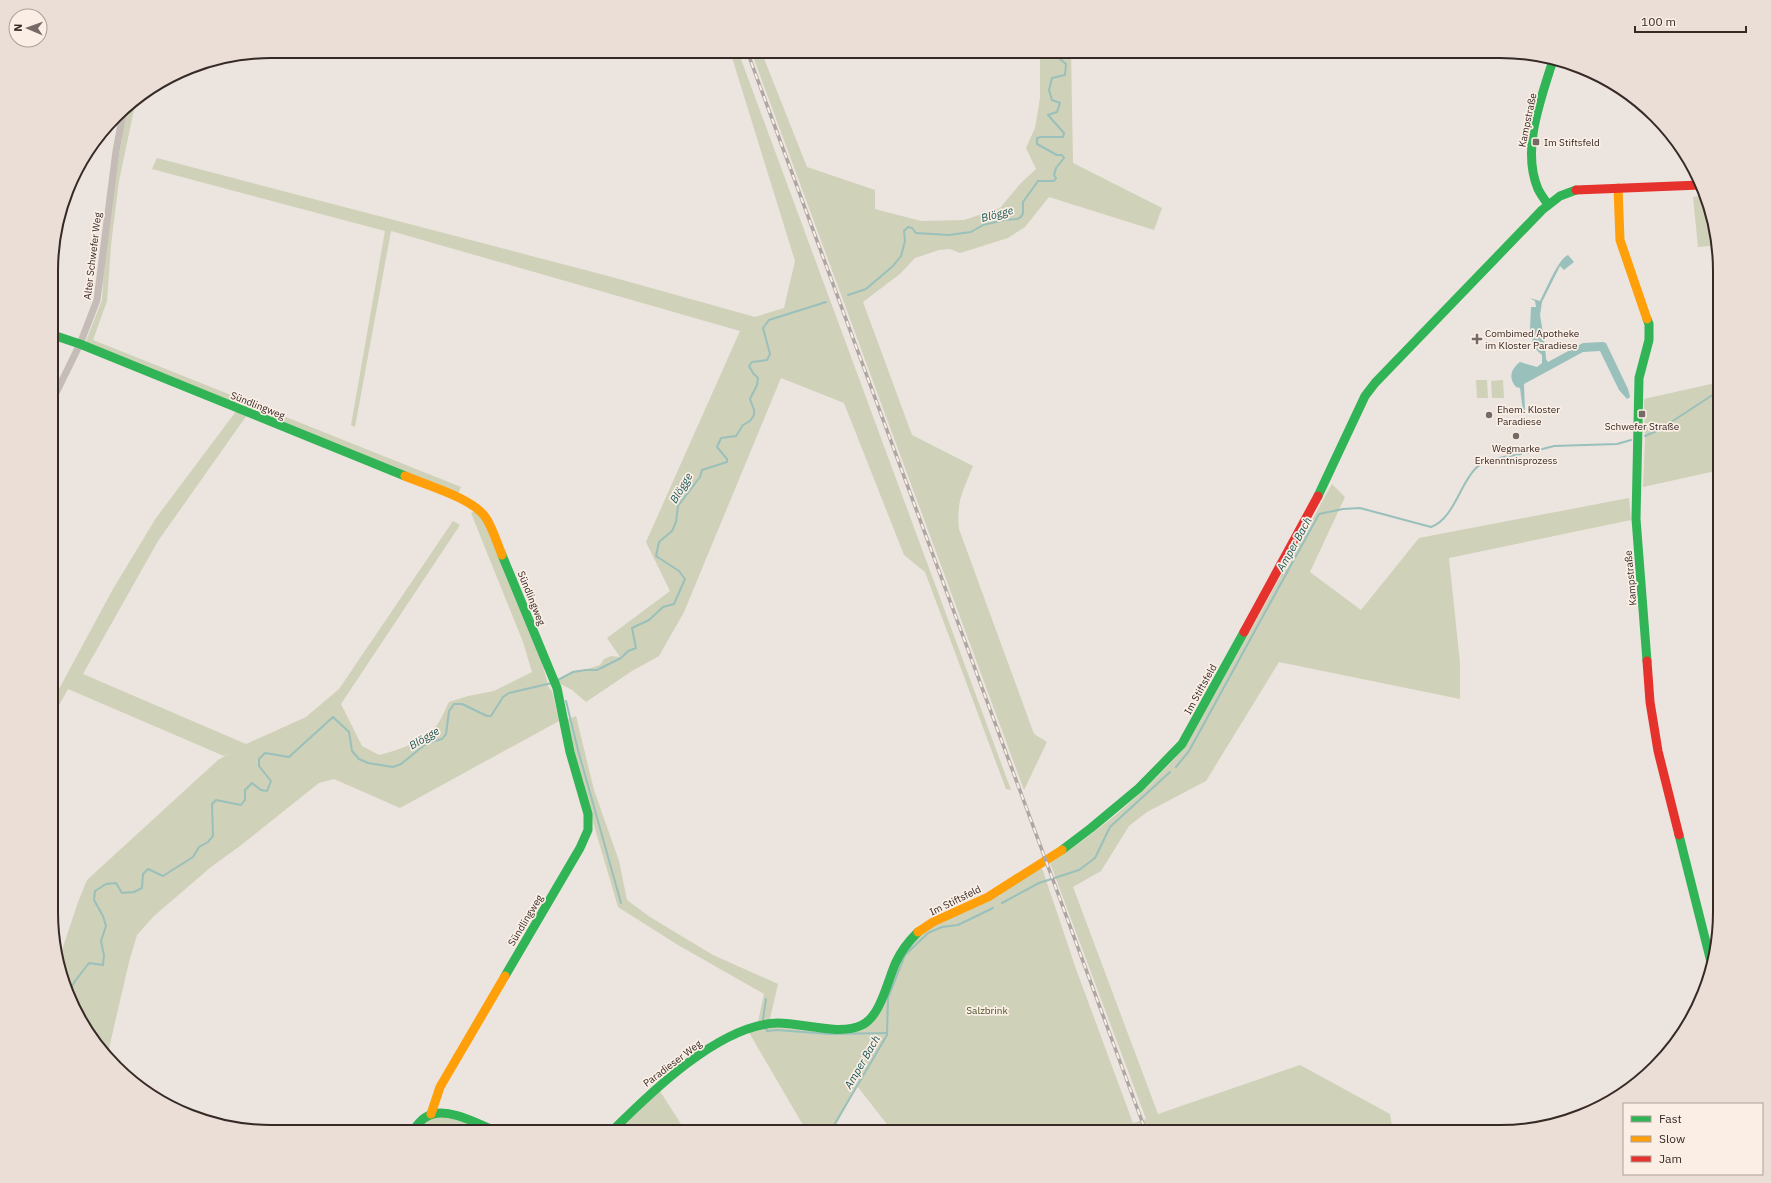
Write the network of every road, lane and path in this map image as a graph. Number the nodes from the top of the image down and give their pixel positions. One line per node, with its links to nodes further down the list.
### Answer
1 (1552, 64): 5 (street, Kampstraße)
2 (122, 120): 7 (street, Alter Schwefer Weg)
3 (1695, 185): 4 (street)
4 (1618, 188): 5 (street); 9 (street, Kampstraße)
5 (1548, 205): 10 (street, Im Stiftsfeld)
6 (58, 337): 7 (street, Sündlingweg)
7 (80, 344): 8 (street, Alter Schwefer Weg); 11 (street, Sündlingweg)
8 (58, 389)
9 (1709, 954)
10 (756, 1025): 14 (street, Paradieser Weg)
11 (431, 1114): 12 (street); 13 (street)
12 (418, 1125)
13 (479, 1125)
14 (618, 1125)

